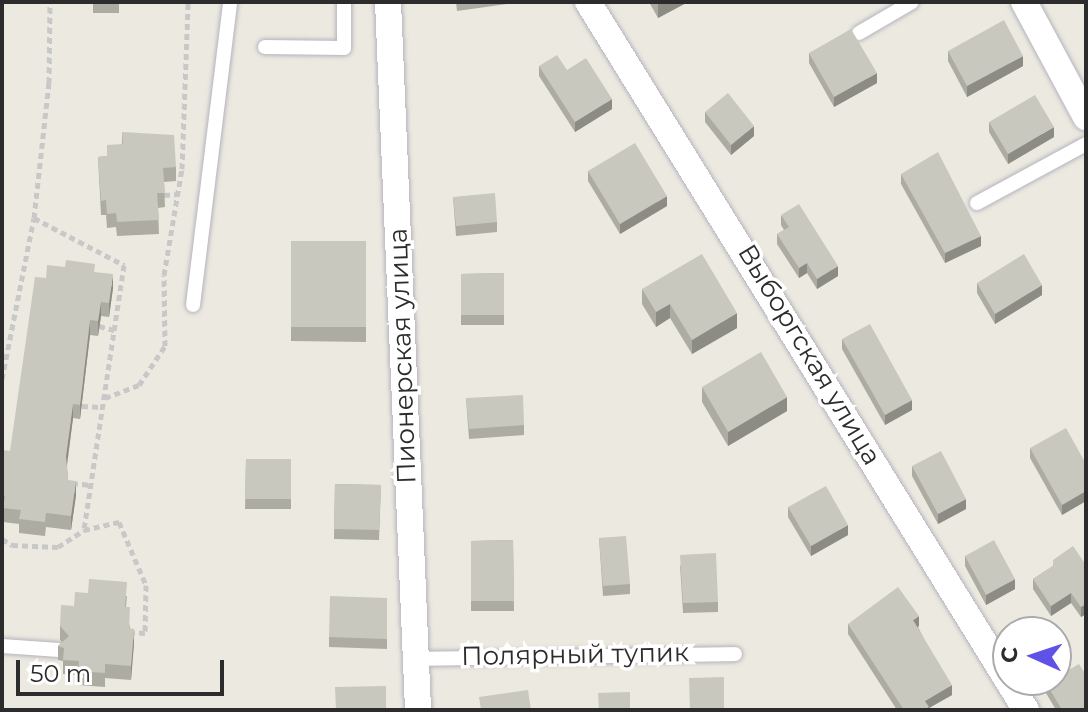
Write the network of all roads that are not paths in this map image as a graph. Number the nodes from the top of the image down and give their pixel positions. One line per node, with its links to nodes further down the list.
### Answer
1 (344, 2): 8 (lane)
2 (388, 2): 16 (street, Пионерская улица)
3 (588, 2): 18 (street, Выборгская улица)
4 (912, 2): 7 (lane)
5 (1024, 2): 9 (street)
6 (232, 4): 12 (lane)
7 (859, 33)
8 (265, 47)
9 (1086, 117)
10 (1086, 144): 11 (lane)
11 (977, 203)
12 (193, 305)
13 (2, 646): 14 (lane)
14 (59, 650)
15 (735, 654): 16 (lane, Полярный тупик)
16 (416, 659): 17 (street, Пионерская улица)
17 (418, 710)
18 (1026, 710)

